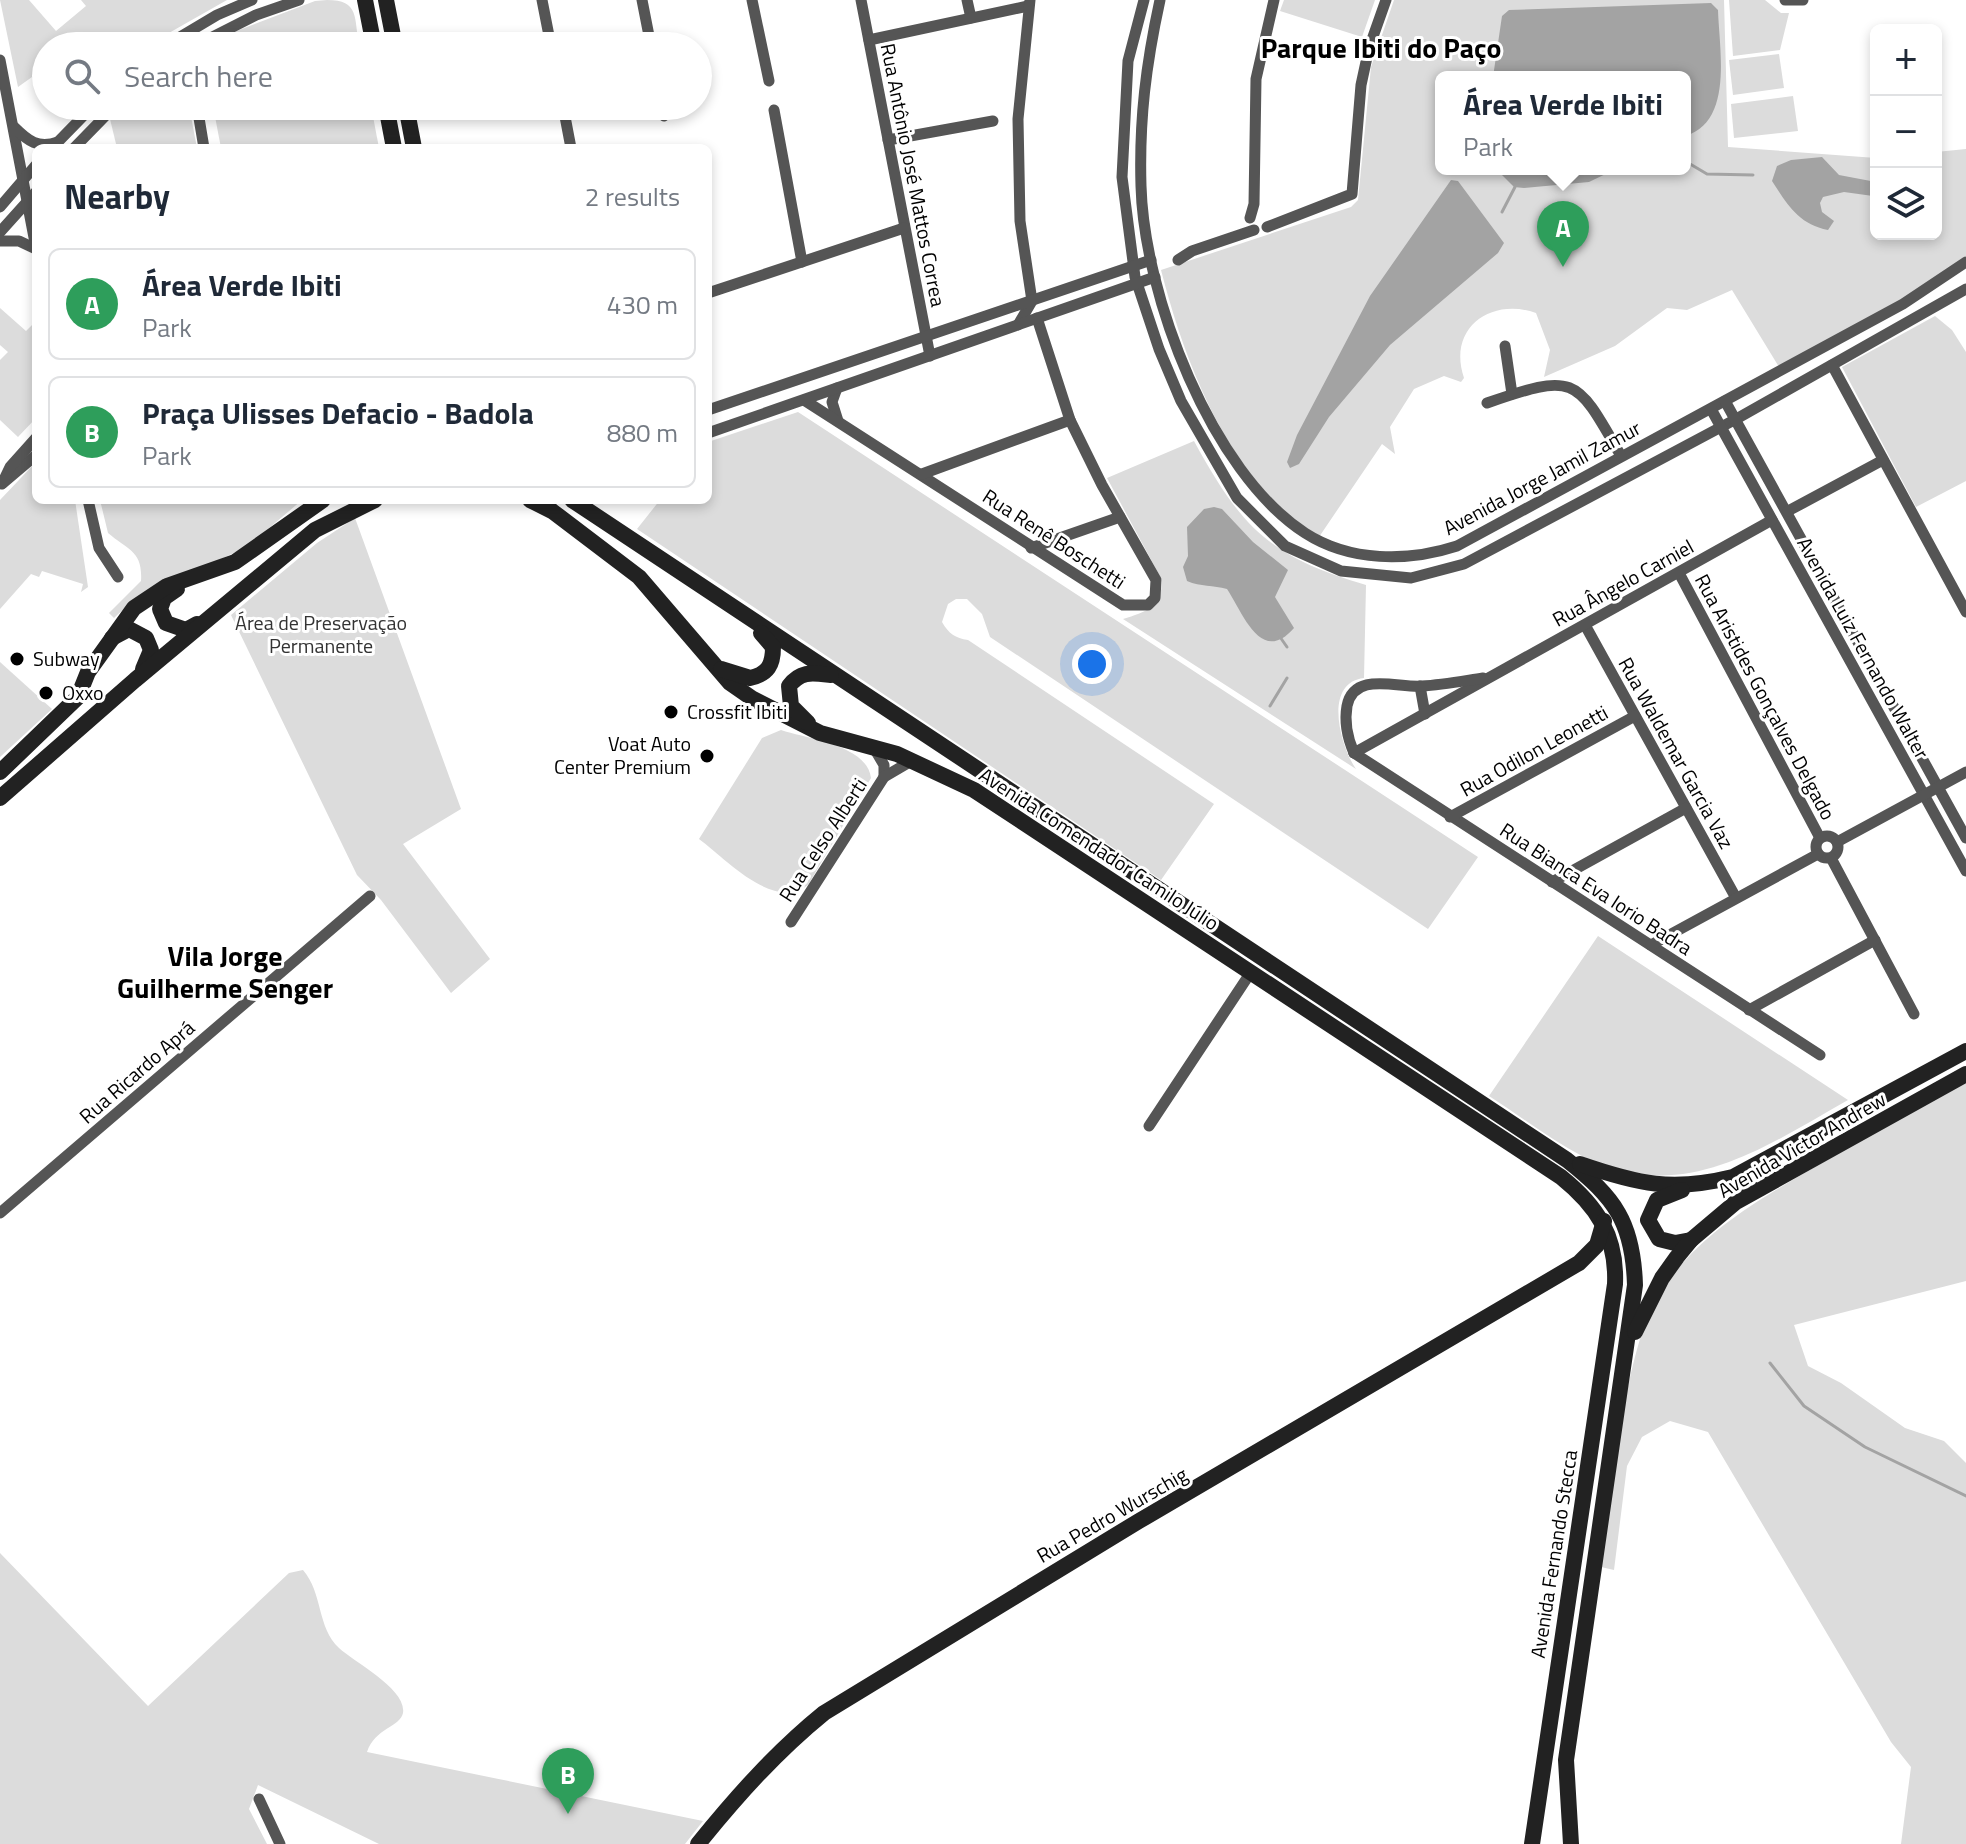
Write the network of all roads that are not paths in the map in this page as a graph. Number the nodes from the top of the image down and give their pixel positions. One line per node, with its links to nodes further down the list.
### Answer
1 (252, 0): 18 (street)
2 (299, 0): 19 (street)
3 (386, 0): 21 (main road)
4 (542, 0): 22 (street)
5 (642, 0): 23 (street)
6 (752, 0): 26 (street)
7 (861, 0): 24 (street, Rua Antônio José Mattos Correa)
8 (967, 0): 17 (street)
9 (1160, 0): 54 (street, Avenida Jorge Jamil Zamur)
10 (1274, 0): 49 (street)
11 (1386, 0): 49 (street)
12 (1785, 0): 13 (street)
13 (1802, 0)
14 (1140, 1): 55 (street, Avenida Jorge Jamil Zamur)
15 (364, 3): 20 (main road)
16 (1029, 3): 17 (street); 68 (street)
17 (971, 18): 24 (street)
18 (188, 32)
19 (223, 32)
20 (371, 32)
21 (392, 32)
22 (548, 32)
23 (648, 32)
24 (869, 40): 36 (street, Rua Antônio José Mattos Correa)
25 (0, 60): 35 (street)
26 (769, 81)
27 (774, 110): 60 (street)
28 (79, 120): 38 (street)
29 (101, 120): 39 (street)
30 (199, 120): 40 (street)
31 (389, 120): 41 (main road)
32 (409, 120): 42 (main road)
33 (566, 120): 43 (street)
34 (993, 121): 36 (street)
35 (14, 127): 37 (street); 45 (street)
36 (888, 140): 52 (street, Rua Antônio José Mattos Correa)
37 (39, 144)
38 (56, 144)
39 (78, 144)
40 (203, 144)
41 (393, 144)
42 (413, 144)
43 (570, 144)
44 (32, 169): 45 (street)
45 (24, 178): 47 (street); 48 (street)
46 (32, 196): 47 (street)
47 (27, 202): 51 (street); 53 (street)
48 (0, 207)
49 (1266, 216): 50 (street); 50 (street)
50 (1251, 223): 59 (street)
51 (32, 228)
52 (904, 228): 60 (street); 74 (street, Rua Antônio José Mattos Correa)
53 (0, 232)
54 (1148, 237): 55 (street); 58 (street, Avenida Jorge Jamil Zamur)
55 (1131, 240): 62 (street, Avenida Jorge Jamil Zamur)
56 (0, 241): 57 (street)
57 (32, 246)
58 (1151, 260): 62 (street); 64 (street, Avenida Jorge Jamil Zamur)
59 (1178, 260)
60 (802, 262): 67 (street)
61 (1966, 262): 78 (street, Avenida Jorge Jamil Zamur)
62 (1134, 266): 63 (street); 65 (street, Avenida Jorge Jamil Zamur)
63 (1116, 272): 68 (street); 71 (street)
64 (1155, 277): 65 (street); 69 (street, Avenida Jorge Jamil Zamur)
65 (1137, 283): 70 (street, Avenida Jorge Jamil Zamur); 71 (street)
66 (1966, 289): 77 (street, Avenida Jorge Jamil Zamur)
67 (712, 292)
68 (1032, 301): 73 (street); 74 (street)
69 (1160, 304): 70 (street); 100 (street, Avenida Jorge Jamil Zamur)
70 (1146, 309): 105 (street, Avenida Jorge Jamil Zamur)
71 (1053, 313): 72 (street)
72 (1037, 318): 73 (street); 92 (street, Rua Renê Boschetti)
73 (1018, 325): 76 (street)
74 (926, 337): 76 (street, Rua Antônio José Mattos Correa); 80 (street)
75 (1505, 346): 81 (street)
76 (930, 356): 79 (street)
77 (1832, 365): 86 (street, Avenida Jorge Jamil Zamur); 102 (street)
78 (1750, 387): 84 (street, Avenida Jorge Jamil Zamur); 86 (street)
79 (837, 388): 83 (street); 94 (street)
80 (761, 393): 82 (street); 89 (street)
81 (1512, 394): 85 (street); 100 (street)
82 (745, 398): 87 (street); 91 (street)
83 (804, 400): 89 (street); 94 (street, Rua Renê Boschetti)
84 (1725, 401): 88 (street, Avenida Jorge Jamil Zamur); 90 (street, Avenida Luiz Fernando Walter)
85 (1487, 403)
86 (1759, 405): 90 (street, Avenida Jorge Jamil Zamur)
87 (712, 409)
88 (1711, 409): 93 (street, Avenida Jorge Jamil Zamur); 95 (street, Avenida Luiz Fernando Walter)
89 (763, 414): 91 (street)
90 (1738, 418): 95 (street, Avenida Jorge Jamil Zamur); 97 (street, Avenida Luiz Fernando Walter)
91 (747, 420): 96 (street)
92 (1070, 420): 103 (street); 117 (street, Rua Renê Boschetti)
93 (1689, 420): 100 (street, Avenida Jorge Jamil Zamur); 105 (street, Avenida Jorge Jamil Zamur)
94 (838, 422): 104 (street, Rua Renê Boschetti)
95 (1720, 426): 99 (street, Avenida Luiz Fernando Walter); 105 (street, Avenida Jorge Jamil Zamur)
96 (712, 432)
97 (1746, 432): 99 (street); 115 (street, Avenida Luiz Fernando Walter)
98 (32, 442): 106 (street)
99 (1729, 442): 118 (street, Avenida Luiz Fernando Walter)
100 (1621, 456)
101 (32, 458): 106 (street)
102 (1883, 460): 115 (street); 127 (street)
103 (951, 463): 104 (street); 107 (street)
104 (922, 474): 107 (street, Rua Renê Boschetti)
105 (1622, 479)
106 (1, 485)
107 (938, 485): 121 (street, Rua Renê Boschetti)
108 (89, 504): 125 (street)
109 (318, 504): 123 (main road)
110 (356, 504): 116 (main road)
111 (366, 504): 116 (main road)
112 (538, 504): 131 (main road, Avenida Comendador Camilo Júlio)
113 (578, 504): 119 (main road, Avenida Comendador Camilo Júlio)
114 (589, 504): 119 (street, Avenida Comendador Camilo Júlio)
115 (1788, 511): 145 (street, Avenida Luiz Fernando Walter)
116 (337, 516): 128 (main road)
117 (1120, 517): 120 (street); 122 (street, Rua Renê Boschetti)
118 (1772, 520): 124 (street, Rua Ângelo Carniel); 146 (street, Avenida Luiz Fernando Walter)
119 (621, 532): 126 (main road, Avenida Comendador Camilo Júlio)
120 (1053, 540): 121 (street); 122 (street)
121 (1031, 548): 122 (street, Rua Renê Boschetti)
122 (1047, 558)
123 (210, 572): 128 (main road); 130 (main road)
124 (1679, 573): 129 (street, Rua Ângelo Carniel); 150 (street, Rua Aristides Gonçalves Delgado)
125 (118, 577)
126 (722, 602): 131 (main road); 132 (main road, Avenida Comendador Camilo Júlio)
127 (1966, 612)
128 (210, 617): 134 (main road)
129 (1585, 625): 133 (street, Rua Ângelo Carniel); 137 (street, Rua Waldemar Garcia Vaz)
130 (109, 641): 134 (main road); 142 (main road)
131 (716, 667): 138 (main road, Avenida Comendador Camilo Júlio)
132 (837, 676): 138 (main road); 169 (main road, Avenida Comendador Camilo Júlio)
133 (1492, 677): 135 (street, Rua Ângelo Carniel); 136 (street, Rua Ângelo Carniel)
134 (135, 680): 147 (main road)
135 (1420, 686): 136 (street); 140 (street, Rua Ângelo Carniel)
136 (1425, 714): 140 (street, Rua Ângelo Carniel)
137 (1635, 716): 148 (street, Rua Waldemar Garcia Vaz); 149 (street, Rua Odilon Leonetti)
138 (820, 733): 139 (main road, Avenida Comendador Camilo Júlio)
139 (874, 748): 141 (main road, Avenida Comendador Camilo Júlio); 144 (street, Rua Celso Alberti)
140 (1354, 753): 149 (street, Rua Bianca Eva Iorio Badra)
141 (913, 760): 144 (street, Rua Celso Alberti); 162 (main road, Avenida Comendador Camilo Júlio)
142 (0, 772)
143 (1966, 772): 145 (street)
144 (884, 777): 159 (street, Rua Celso Alberti)
145 (1938, 787): 146 (street); 151 (street, Avenida Luiz Fernando Walter)
146 (1924, 795): 152 (street); 155 (street, Avenida Luiz Fernando Walter)
147 (0, 798)
148 (1686, 808): 156 (street); 158 (street, Rua Waldemar Garcia Vaz)
149 (1450, 817): 156 (street, Rua Bianca Eva Iorio Badra)
150 (1820, 838): 152 (street); 153 (street)
151 (1966, 838)
152 (1837, 842): 154 (street)
153 (1818, 854): 154 (street); 158 (street)
154 (1831, 858): 160 (street)
155 (1966, 871)
156 (1552, 882): 161 (street, Rua Bianca Eva Iorio Badra)
157 (370, 896): 171 (street, Rua Ricardo Aprá)
158 (1736, 898): 161 (street)
159 (791, 922)
160 (1875, 940): 163 (street); 164 (street)
161 (1651, 945): 163 (street, Rua Bianca Eva Iorio Badra)
162 (1251, 972): 168 (street); 172 (main road, Avenida Comendador Camilo Júlio)
163 (1749, 1010): 166 (street, Rua Bianca Eva Iorio Badra)
164 (1914, 1014)
165 (1966, 1051): 170 (main road, Avenida Victor Andrew)
166 (1820, 1055)
167 (1966, 1074): 173 (main road, Avenida Victor Andrew)
168 (1149, 1126)
169 (1567, 1160): 170 (main road, Avenida Victor Andrew); 176 (main road, Avenida Comendador Camilo Júlio)
170 (1695, 1186): 173 (main road)
171 (0, 1213)
172 (1604, 1221): 174 (main road, Rua Pedro Wurschig); 175 (main road, Avenida Comendador Camilo Júlio)
173 (1691, 1240): 176 (main road, Avenida Victor Andrew)
174 (1579, 1263): 175 (main road); 179 (main road, Rua Pedro Wurschig)
175 (1616, 1271): 180 (main road, Avenida Fernando Stecca)
176 (1627, 1352): 181 (main road, Avenida Fernando Stecca)
177 (259, 1799): 178 (street)
178 (280, 1844)
179 (698, 1844)
180 (1532, 1844)
181 (1571, 1844)

